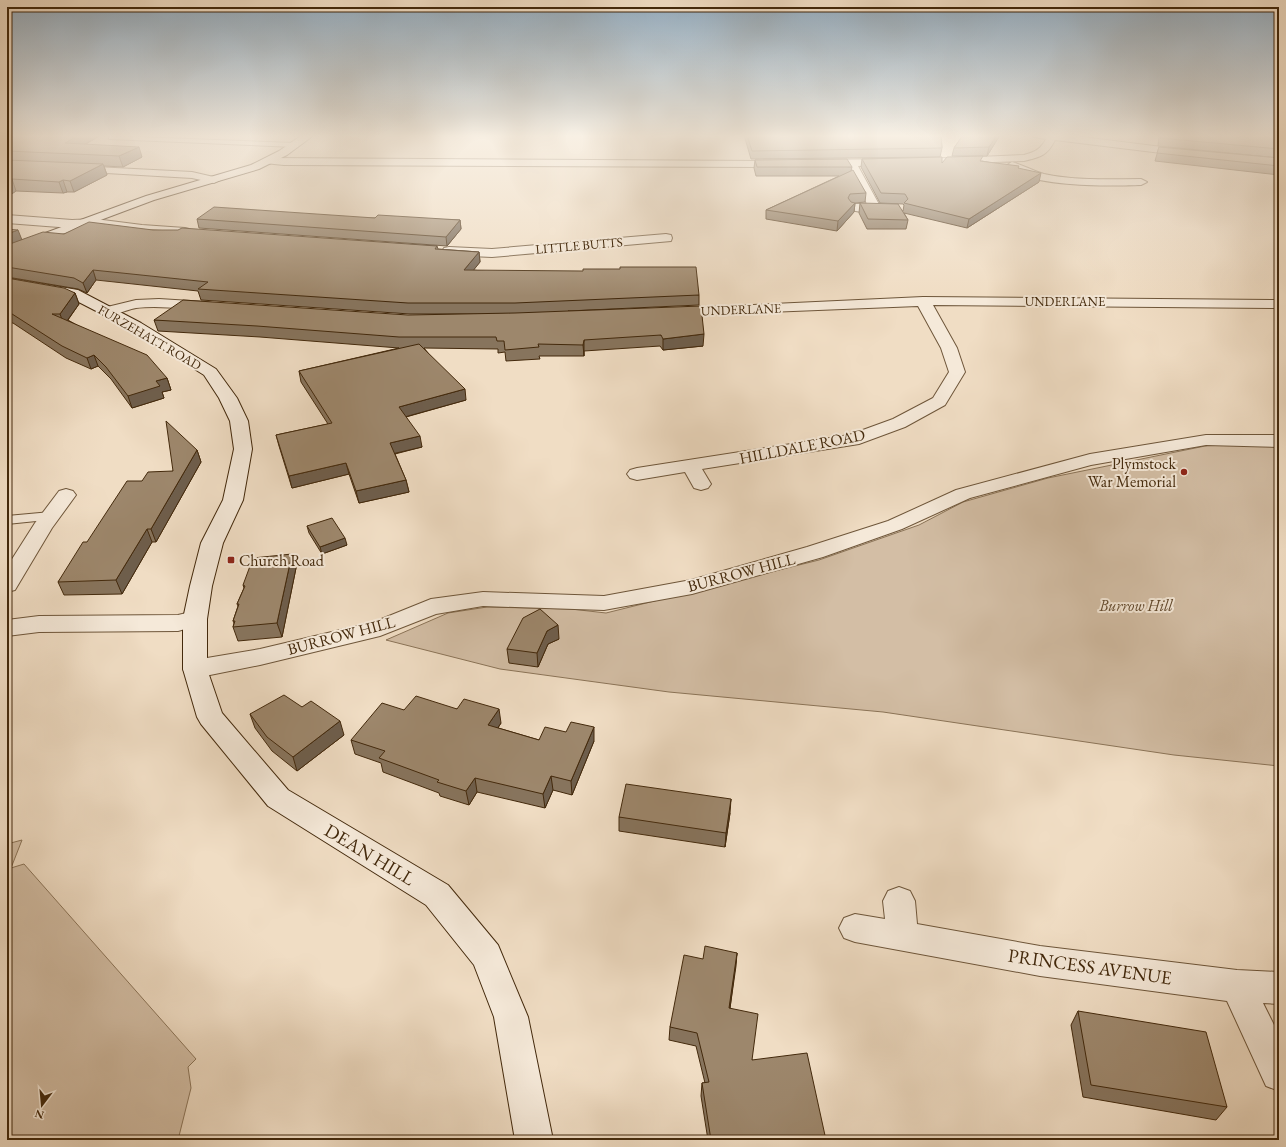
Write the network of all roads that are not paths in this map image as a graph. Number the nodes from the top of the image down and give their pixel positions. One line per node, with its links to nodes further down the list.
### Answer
1 (184, 189): 5 (street)
2 (867, 189): 3 (street)
3 (854, 208)
4 (7, 219): 5 (street)
5 (83, 223): 6 (street); 8 (street)
6 (197, 233)
7 (666, 238): 9 (street, LITTLE BUTTS)
8 (7, 251)
9 (440, 251)
10 (7, 282): 14 (street, FURZEHATT ROAD)
11 (923, 301): 12 (street, UNDERLANE); 15 (street, UNDERLANE); 17 (street, HILLDALE ROAD)
12 (1279, 304)
13 (218, 307): 14 (street)
14 (108, 311): 24 (street, FURZEHATT ROAD)
15 (657, 312)
16 (1279, 441): 27 (street, BURROW HILL)
17 (690, 465): 18 (street, HILLDALE ROAD); 19 (street)
18 (637, 474)
19 (701, 484)
20 (66, 495): 21 (street)
21 (50, 516): 22 (lane); 23 (street)
22 (7, 520)
23 (7, 586)
24 (200, 586): 25 (street, DEAN HILL)
25 (195, 619): 26 (street); 27 (street, DEAN HILL)
26 (7, 628)
27 (195, 669): 34 (street, DEAN HILL)
28 (899, 901): 30 (street)
29 (855, 928): 30 (street, PRINCESS AVENUE)
30 (902, 936): 31 (street, PRINCESS AVENUE)
31 (1237, 986): 32 (street, PRINCESS AVENUE); 33 (street)
32 (1279, 988)
33 (1279, 1073)
34 (534, 1140)

